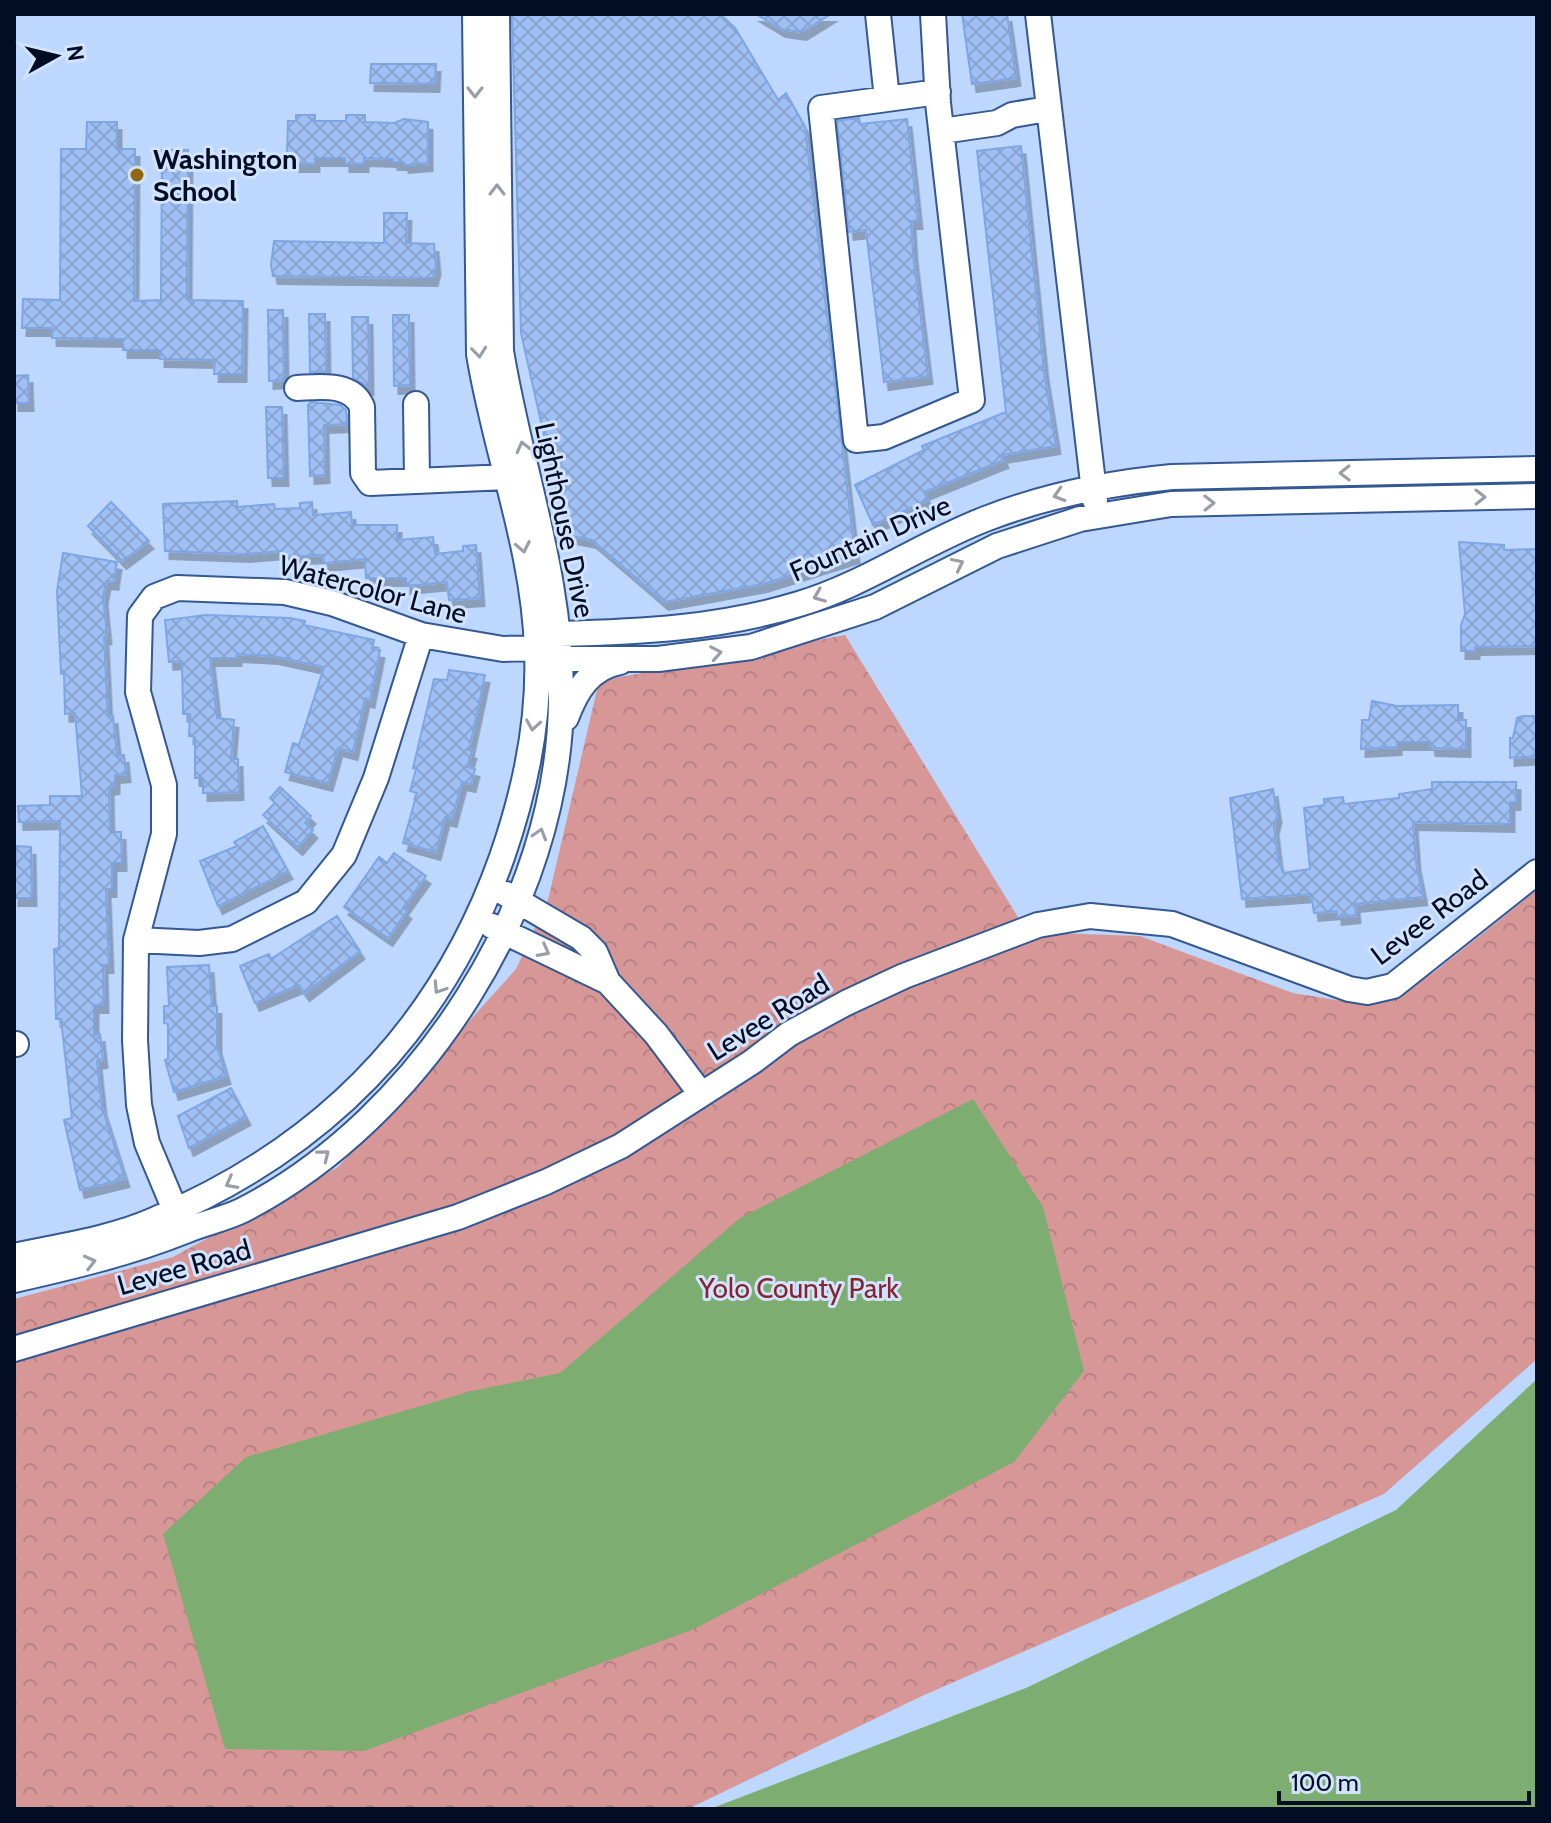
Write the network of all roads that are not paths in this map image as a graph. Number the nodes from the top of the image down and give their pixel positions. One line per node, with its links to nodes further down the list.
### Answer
1 (475, 14): 13 (street, Lighthouse Drive, one-way to 13)
2 (497, 14): 18 (street, Lighthouse Drive, one-way to 2)
3 (878, 14): 7 (street)
4 (933, 14): 6 (street)
5 (1038, 14): 8 (street)
6 (938, 92): 7 (street); 9 (street)
7 (887, 99): 9 (street)
8 (1048, 118): 9 (street); 15 (street)
9 (942, 131)
10 (297, 388): 14 (street)
11 (416, 404): 14 (street)
12 (1537, 469): 15 (street, Fountain Drive, one-way to 15)
13 (507, 477): 14 (street); 20 (street, Lighthouse Drive, one-way to 20)
14 (417, 481)
15 (1092, 487): 17 (street); 18 (street, Fountain Drive, one-way to 18)
16 (1537, 496): 17 (street, one-way to 16)
17 (1097, 515): 22 (street, one-way to 17)
18 (558, 634): 20 (street); 21 (street, Lighthouse Drive)
19 (421, 635): 20 (street, Watercolor Lane); 29 (street); 29 (street, Watercolor Lane)
20 (537, 648): 21 (street); 25 (street, Lighthouse Drive, one-way to 25)
21 (559, 659): 22 (street); 23 (street, Lighthouse Drive)
22 (638, 659): 23 (street)
23 (558, 739): 26 (street, Lighthouse Drive, one-way to 23)
24 (1537, 872): 31 (street, Levee Road)
25 (491, 888): 26 (street); 27 (street, Lighthouse Drive)
26 (518, 899): 28 (street, Lighthouse Drive); 30 (street)
27 (479, 921): 28 (street); 32 (street, Lighthouse Drive, one-way to 32)
28 (508, 932): 30 (street, one-way to 30); 34 (street, Lighthouse Drive, one-way to 28)
29 (136, 940): 32 (street, Watercolor Lane)
30 (608, 982): 31 (street)
31 (701, 1094): 35 (street, Levee Road)
32 (175, 1210): 33 (street, Lighthouse Drive)
33 (14, 1256)
34 (14, 1280)
35 (14, 1349)

